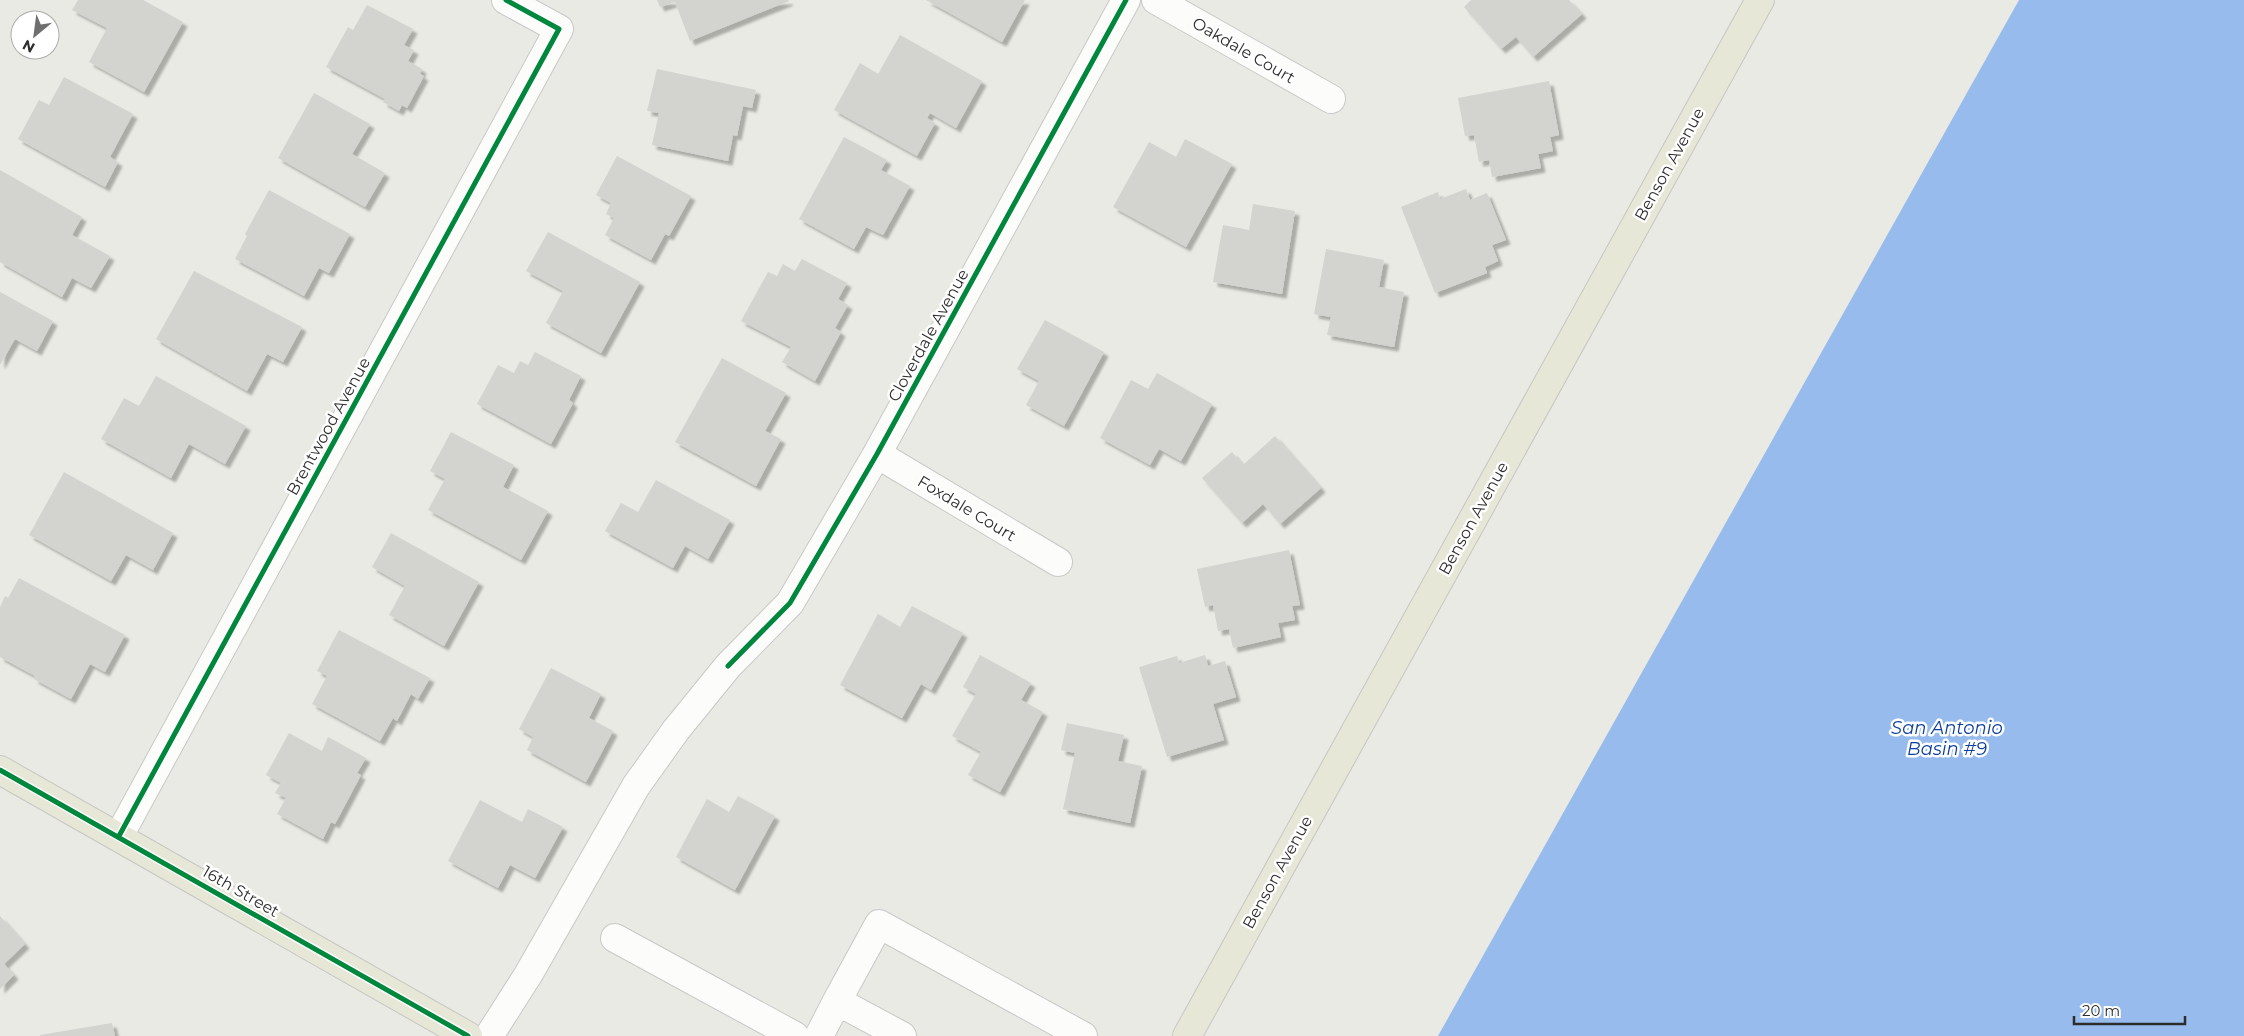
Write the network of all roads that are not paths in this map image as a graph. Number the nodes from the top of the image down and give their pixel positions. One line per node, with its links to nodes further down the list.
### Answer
1 (506, 0): 9 (street, Brentwood Avenue)
2 (1126, 0): 6 (street, Cloverdale Avenue)
3 (1156, 0): 5 (street, Oakdale Court)
4 (1760, 0): 18 (main road, Benson Avenue)
5 (1332, 99)
6 (877, 454): 7 (street, Foxdale Court); 13 (street, Cloverdale Avenue)
7 (1058, 562)
8 (0, 770): 9 (main road, 16th Street)
9 (118, 836): 12 (main road, 16th Street)
10 (614, 938): 14 (street)
11 (837, 1001): 15 (street); 16 (street); 17 (street)
12 (468, 1036)
13 (489, 1036)
14 (795, 1036)
15 (819, 1036)
16 (902, 1036)
17 (1082, 1036)
18 (1187, 1036)

